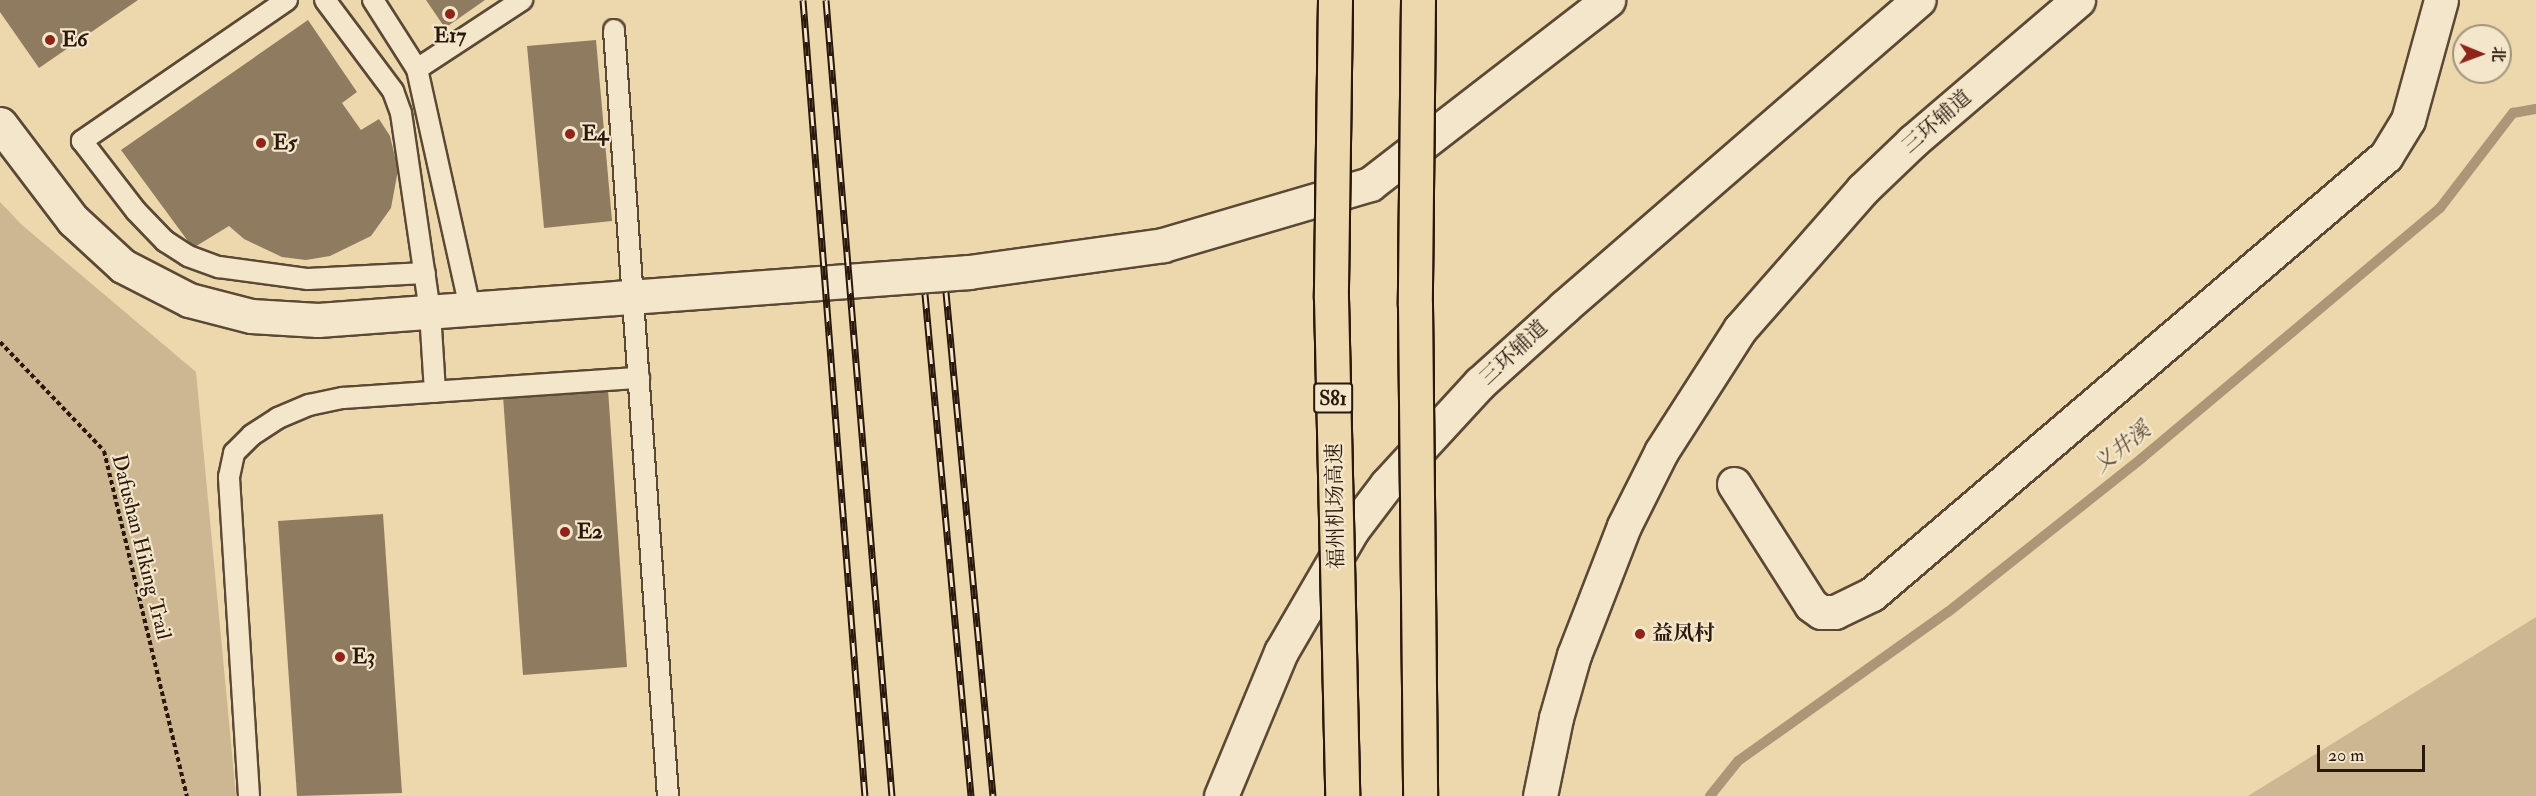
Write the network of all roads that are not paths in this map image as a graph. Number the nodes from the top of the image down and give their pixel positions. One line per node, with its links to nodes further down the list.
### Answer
1 (287, 0): 14 (lane)
2 (325, 0): 14 (lane)
3 (373, 0): 12 (lane)
4 (522, 0): 12 (lane)
5 (1335, 0): 24 (highway, 福州机场高速 / S81, bridge)
6 (1418, 0): 25 (highway, bridge)
7 (1608, 0): 15 (street)
8 (1919, 0): 23 (street, 三环辅道)
9 (2078, 0): 26 (street, 三环辅道)
10 (2441, 0): 20 (street)
11 (614, 30): 15 (lane)
12 (417, 69): 16 (lane)
13 (0, 124): 17 (street)
14 (425, 273): 17 (lane)
15 (633, 297): 16 (street); 18 (lane)
16 (470, 309): 17 (street)
17 (430, 312): 19 (lane)
18 (639, 378): 19 (lane); 22 (lane)
19 (435, 392): 21 (lane)
20 (1734, 484)
21 (249, 796)
22 (668, 796)
23 (1221, 796)
24 (1342, 796)
25 (1420, 796)
26 (1540, 796)

